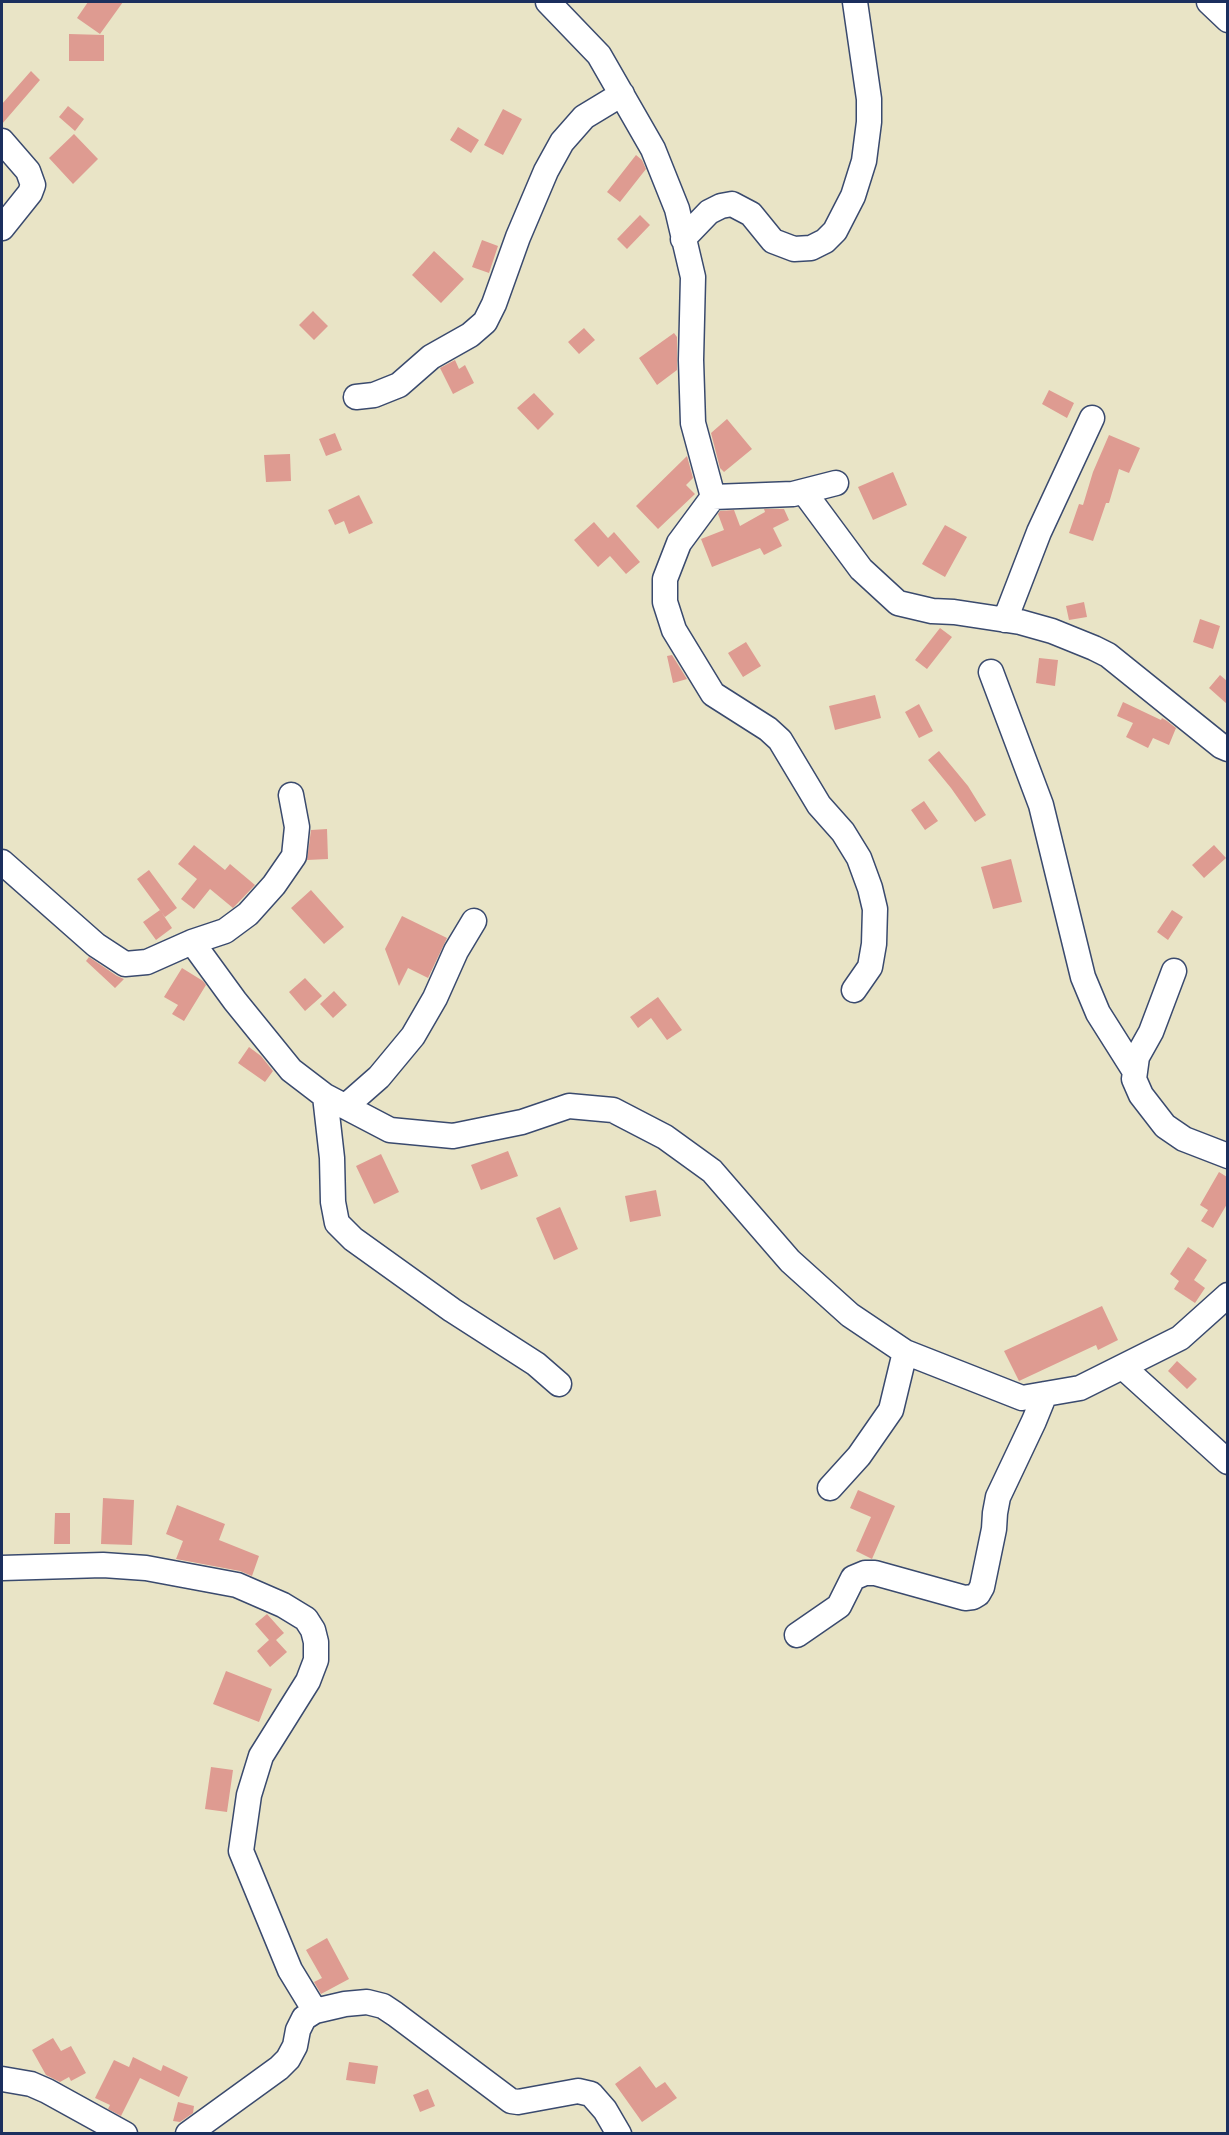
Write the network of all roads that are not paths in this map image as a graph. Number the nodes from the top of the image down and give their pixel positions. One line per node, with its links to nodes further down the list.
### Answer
1 (548, 2): 5 (street)
2 (855, 2): 8 (street)
3 (1209, 2): 4 (street)
4 (1227, 20)
5 (622, 94): 8 (street); 9 (street)
6 (2, 141): 7 (street)
7 (2, 228)
8 (683, 239): 13 (street)
9 (356, 397)
10 (1092, 418): 14 (street)
11 (836, 483): 12 (street)
12 (804, 492): 13 (street); 14 (street)
13 (713, 497): 22 (street)
14 (1005, 620): 16 (street)
15 (991, 672): 23 (street)
16 (1227, 749)
17 (291, 795): 20 (street)
18 (2, 862): 20 (street)
19 (474, 921): 24 (street)
20 (192, 942): 24 (street)
21 (1174, 971): 23 (street)
22 (854, 990)
23 (1134, 1070): 25 (street)
24 (336, 1101): 27 (street); 29 (street)
25 (1227, 1156)
26 (1227, 1295): 28 (street)
27 (905, 1352): 30 (street); 32 (street)
28 (1123, 1366): 30 (street); 31 (street)
29 (559, 1384)
30 (1045, 1394): 34 (street)
31 (1227, 1462)
32 (830, 1488)
33 (2, 1568): 35 (street)
34 (797, 1635)
35 (315, 2011): 38 (street); 39 (street)
36 (2, 2079): 37 (street)
37 (124, 2133)
38 (188, 2133)
39 (619, 2133)

